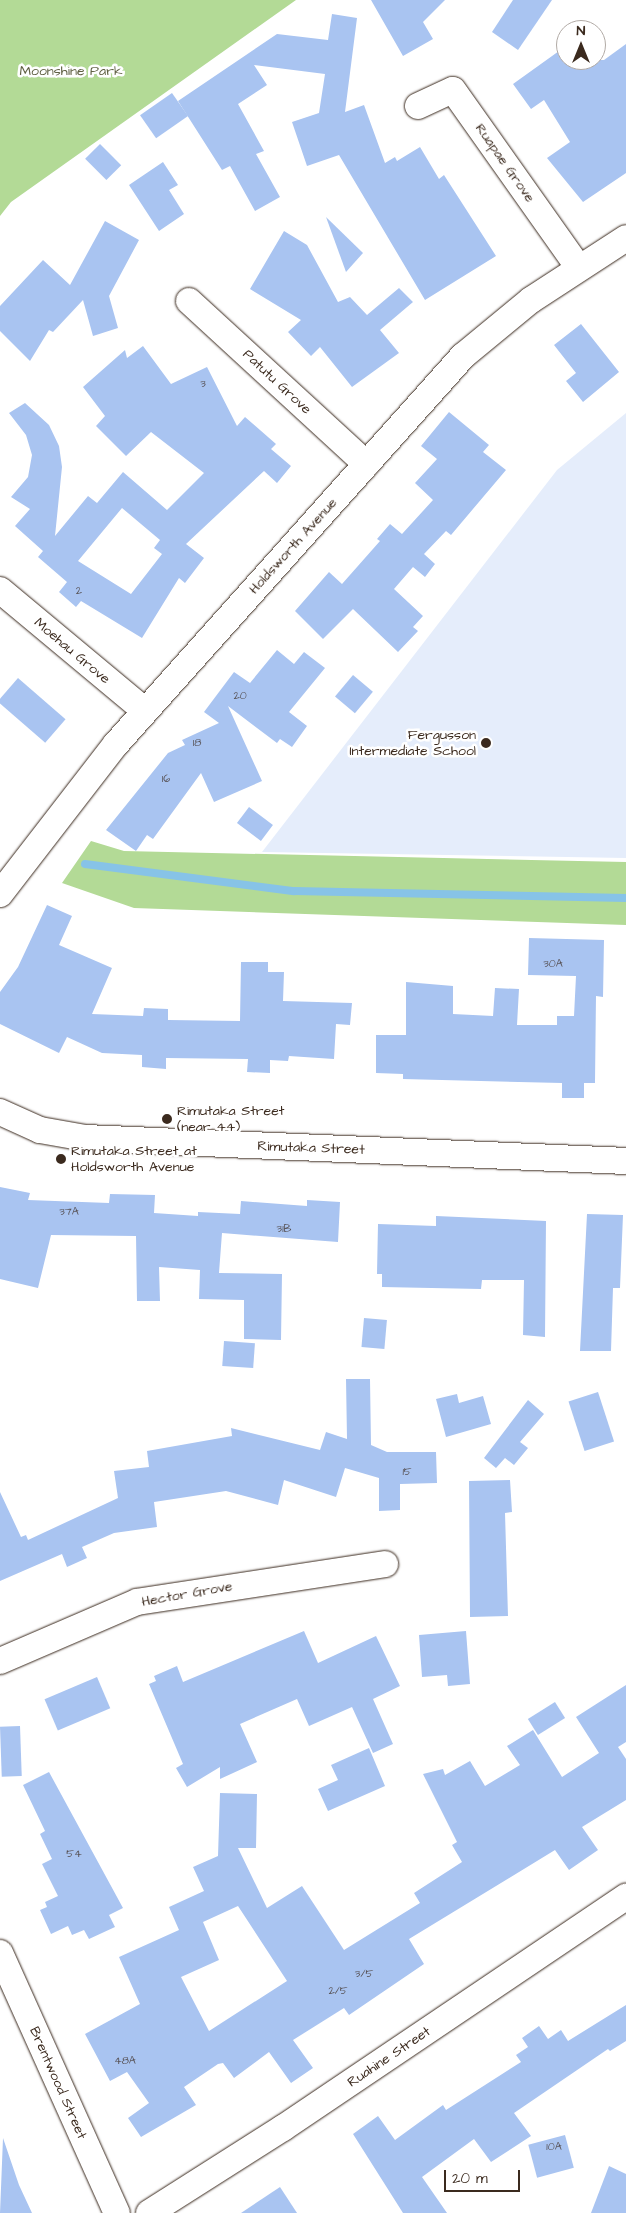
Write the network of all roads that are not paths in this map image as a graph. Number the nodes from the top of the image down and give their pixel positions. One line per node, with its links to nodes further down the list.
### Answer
1 (418, 106): 3 (street, Ruapae Grove)
2 (626, 238): 3 (street, Holdsworth Avenue)
3 (579, 268): 5 (street, Holdsworth Avenue)
4 (189, 301): 5 (street, Patutu Grove)
5 (366, 464): 7 (street, Holdsworth Avenue)
6 (0, 590): 7 (street, Moehau Grove)
7 (145, 712): 8 (street, Holdsworth Avenue)
8 (0, 894)
9 (0, 1112): 10 (street, Rimutaka Street)
10 (626, 1161)
11 (385, 1564): 12 (street, Hector Grove)
12 (0, 1661)
13 (626, 1897): 16 (street, Ruahine Street)
14 (0, 1953): 15 (street, Brentwood Street)
15 (117, 2213)
16 (149, 2213)

